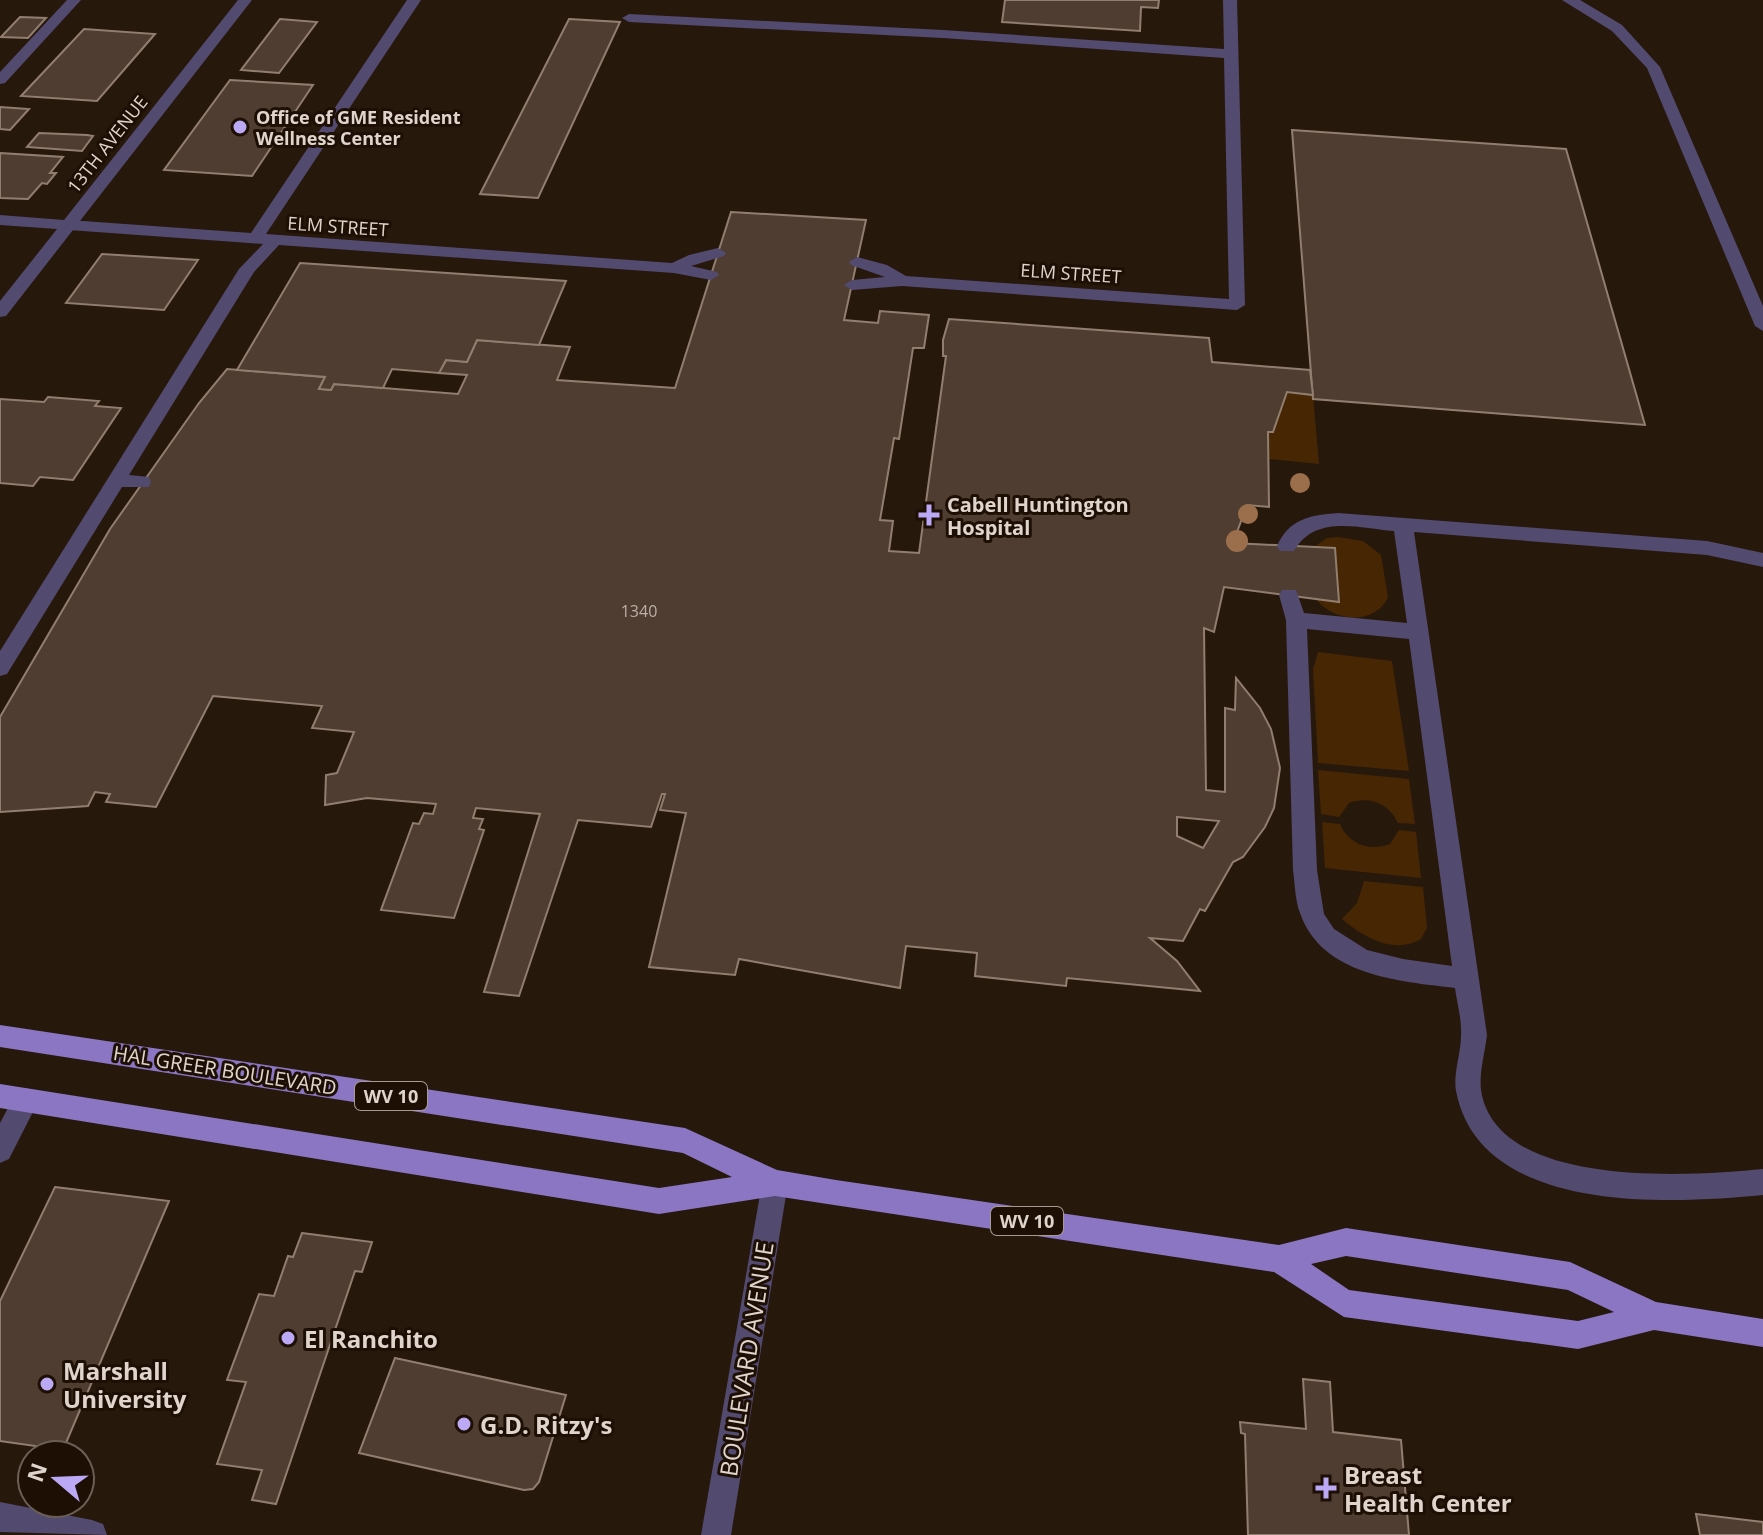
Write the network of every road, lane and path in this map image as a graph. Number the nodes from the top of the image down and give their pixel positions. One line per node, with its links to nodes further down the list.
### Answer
1 (74, 0): 8 (street)
2 (245, 0): 10 (street, 13TH AVENUE)
3 (414, 0): 11 (street)
4 (1230, 0): 7 (street)
5 (1569, 0): 19 (street)
6 (629, 18): 7 (street)
7 (1231, 54): 16 (street, ELM STREET)
8 (0, 80)
9 (0, 220): 10 (street, ELM STREET)
10 (69, 225): 11 (street, ELM STREET); 18 (street, 13TH AVENUE)
11 (265, 239): 14 (street, ELM STREET); 20 (street)
12 (718, 253): 14 (street, ELM STREET)
13 (857, 262): 16 (street, ELM STREET)
14 (674, 268): 15 (street, ELM STREET)
15 (711, 275)
16 (902, 281): 17 (street, ELM STREET)
17 (852, 285)
18 (0, 312)
19 (1763, 326)
20 (116, 480): 21 (street); 28 (street)
21 (142, 482)
22 (1403, 523): 23 (street); 24 (street); 27 (street)
23 (1287, 546)
24 (1761, 558)
25 (1289, 595): 26 (street)
26 (1296, 620): 27 (street); 29 (street)
27 (1417, 632): 29 (street)
28 (0, 668)
29 (1465, 978): 33 (street)
30 (0, 1036): 34 (main road, HAL GREER BOULEVARD / WV 10)
31 (13, 1098): 32 (street); 34 (main road, HAL GREER BOULEVARD / WV 10)
32 (0, 1150)
33 (1763, 1182)
34 (775, 1183): 35 (main road, HAL GREER BOULEVARD / WV 10); 40 (street, BOULEVARD AVENUE)
35 (1279, 1259): 36 (main road, HAL GREER BOULEVARD / WV 10); 36 (main road, HAL GREER BOULEVARD / WV 10)
36 (1654, 1316): 37 (main road, HAL GREER BOULEVARD / WV 10)
37 (1763, 1333)
38 (0, 1517): 39 (street)
39 (92, 1535)
40 (716, 1535)

